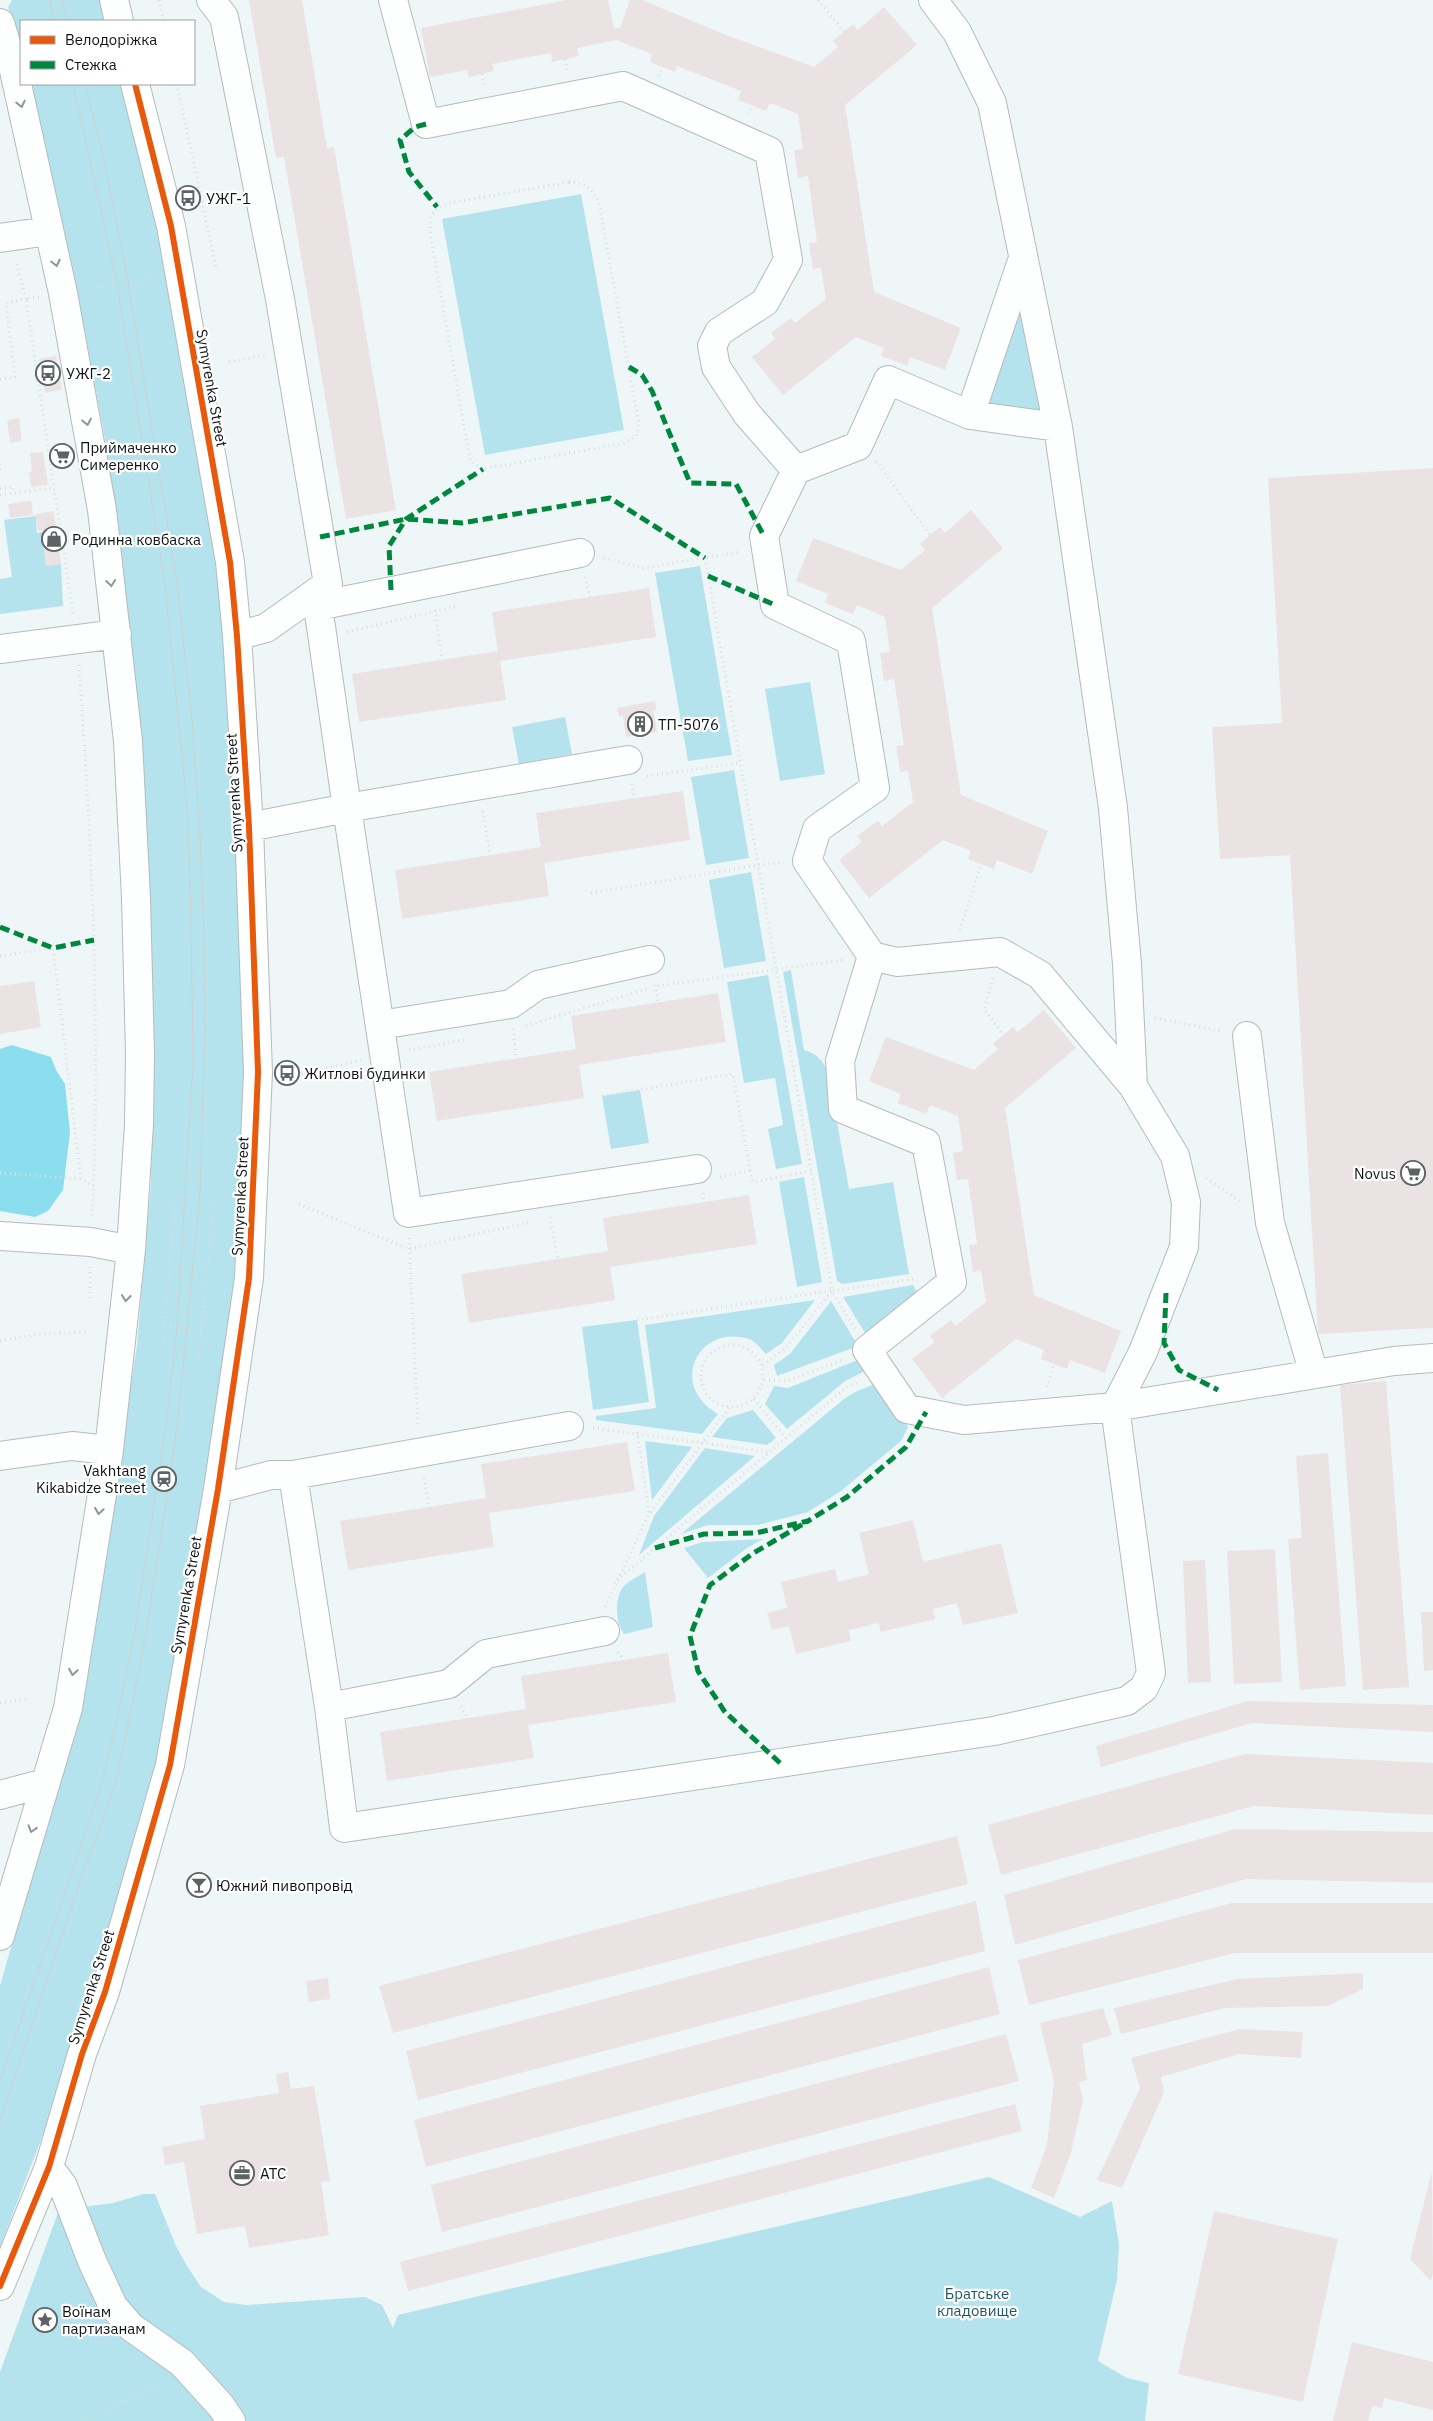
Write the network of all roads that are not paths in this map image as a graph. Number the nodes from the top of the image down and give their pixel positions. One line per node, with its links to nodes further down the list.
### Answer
1 (114, 0): 5 (street)
2 (211, 0): 16 (street)
3 (393, 0): 13 (street)
4 (933, 0): 10 (street)
5 (120, 20)
6 (0, 23): 8 (street, one-way to 8)
7 (135, 85): 16 (street, Symyrenka Street)
8 (49, 232): 9 (street); 15 (street, one-way to 15)
9 (5, 237)
10 (1023, 258): 11 (street); 12 (street)
11 (970, 415): 12 (street); 13 (street)
12 (1058, 427): 25 (street)
13 (796, 470): 21 (street)
14 (583, 565): 19 (street)
15 (117, 634): 17 (street); 28 (street)
16 (237, 636): 20 (street, Symyrenka Street)
17 (0, 649)
18 (634, 769): 19 (street)
19 (347, 808): 20 (street); 23 (street)
20 (249, 827): 36 (street, Symyrenka Street)
21 (872, 956): 25 (street); 31 (street)
22 (650, 960): 23 (street)
23 (380, 1025): 26 (street)
24 (1246, 1036): 30 (street)
25 (1133, 1086): 31 (street)
26 (707, 1173)
27 (0, 1236): 28 (street)
28 (131, 1250): 33 (street, one-way to 33)
29 (1433, 1358): 30 (street)
30 (1314, 1374): 31 (street)
31 (1115, 1407): 38 (street)
32 (569, 1426): 35 (street)
33 (109, 1450): 34 (street); 39 (street, one-way to 39)
34 (0, 1456)
35 (293, 1475): 36 (street); 38 (street)
36 (218, 1489): 42 (street, Symyrenka Street)
37 (605, 1631): 38 (street)
38 (329, 1708)
39 (46, 1783): 40 (street); 41 (street, one-way to 41)
40 (0, 1795)
41 (0, 1936)
42 (49, 2167): 43 (street, Symyrenka Street); 44 (street)
43 (0, 2286)
44 (232, 2421)

